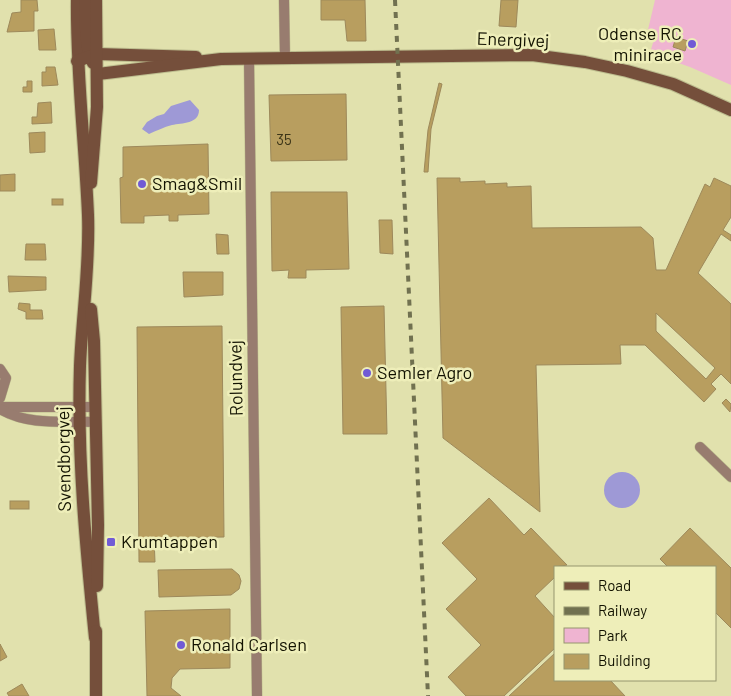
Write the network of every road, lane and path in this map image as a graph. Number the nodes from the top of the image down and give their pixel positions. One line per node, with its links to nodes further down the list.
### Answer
1 (77, 0): 9 (main road, Svendborgvej)
2 (86, 0): 5 (main road)
3 (96, 0): 5 (main road, Svendborgvej)
4 (284, 0): 6 (street)
5 (93, 55): 7 (main road, Energivej); 9 (main road, Energivej); 10 (main road, Svendborgvej)
6 (285, 58): 8 (main road, Energivej); 11 (main road, Energivej)
7 (221, 59): 8 (main road, Energivej); 10 (main road, Energivej)
8 (249, 59): 25 (street, Rolundvej)
9 (77, 62): 12 (main road, Svendborgvej)
10 (98, 74): 12 (main road, Svendborgvej)
11 (731, 110)
12 (88, 215): 13 (main road, Svendborgvej)
13 (88, 280): 16 (main road, Svendborgvej); 17 (main road, Svendborgvej)
14 (0, 369): 15 (street)
15 (0, 398)
16 (80, 407): 17 (street); 18 (street); 19 (main road, Svendborgvej)
17 (95, 407): 20 (main road, Svendborgvej)
18 (0, 408): 19 (street)
19 (81, 422): 20 (street); 23 (main road, Svendborgvej)
20 (96, 422): 23 (main road, Svendborgvej)
21 (700, 447): 22 (street)
22 (731, 477)
23 (95, 638): 24 (main road, Svendborgvej)
24 (97, 696)
25 (257, 696)

